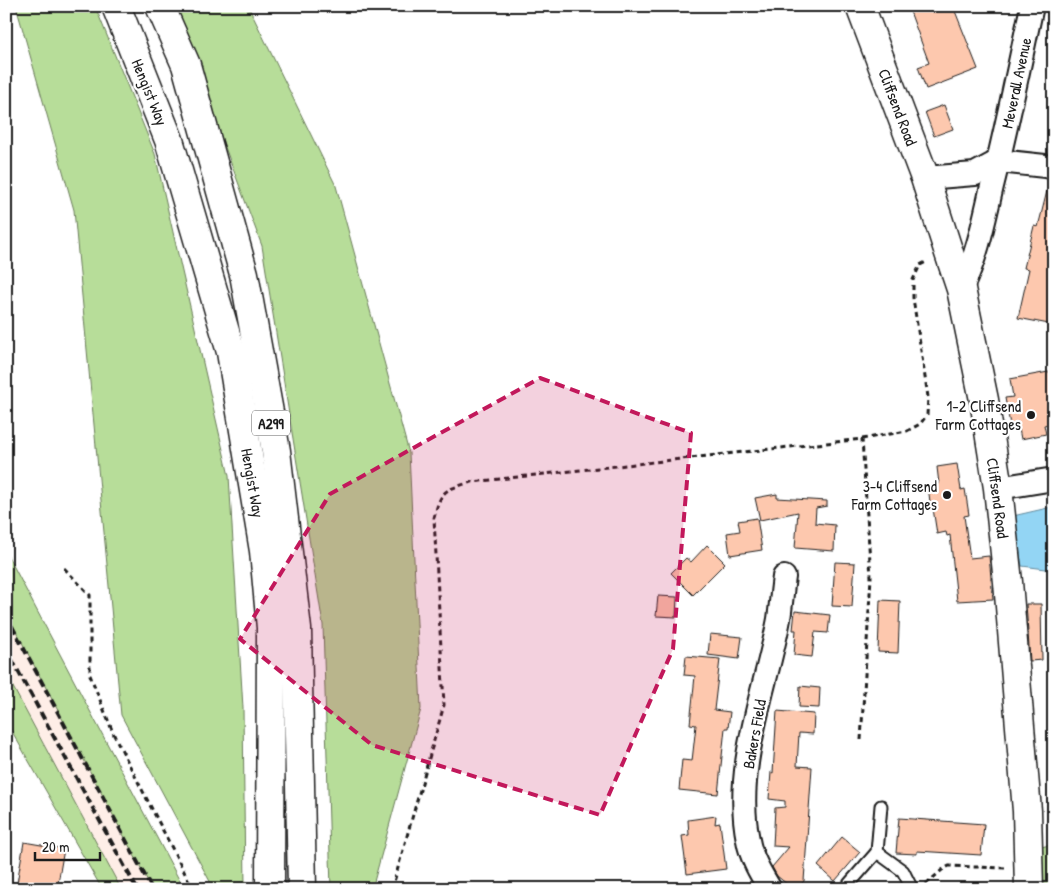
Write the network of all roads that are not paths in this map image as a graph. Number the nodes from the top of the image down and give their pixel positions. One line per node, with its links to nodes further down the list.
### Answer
1 (116, 6): 16 (main road, Hengist Way / A299)
2 (160, 6): 17 (main road, Hengist Way / A299)
3 (860, 6): 7 (main road, Cliffsend Road)
4 (1032, 6): 5 (street, Meverall Avenue)
5 (999, 161): 6 (street); 7 (street); 8 (street, Meverall Avenue)
6 (1054, 167)
7 (925, 178): 8 (main road, Cliffsend Road)
8 (960, 289): 10 (main road, Cliffsend Road)
9 (1054, 479): 10 (street)
10 (998, 488): 19 (main road, Cliffsend Road)
11 (784, 577): 18 (street, Bakers Field)
12 (881, 806): 13 (lane)
13 (877, 852): 14 (lane); 15 (lane)
14 (849, 884)
15 (917, 887)
16 (270, 889)
17 (302, 889)
18 (770, 889)
19 (1029, 889)

